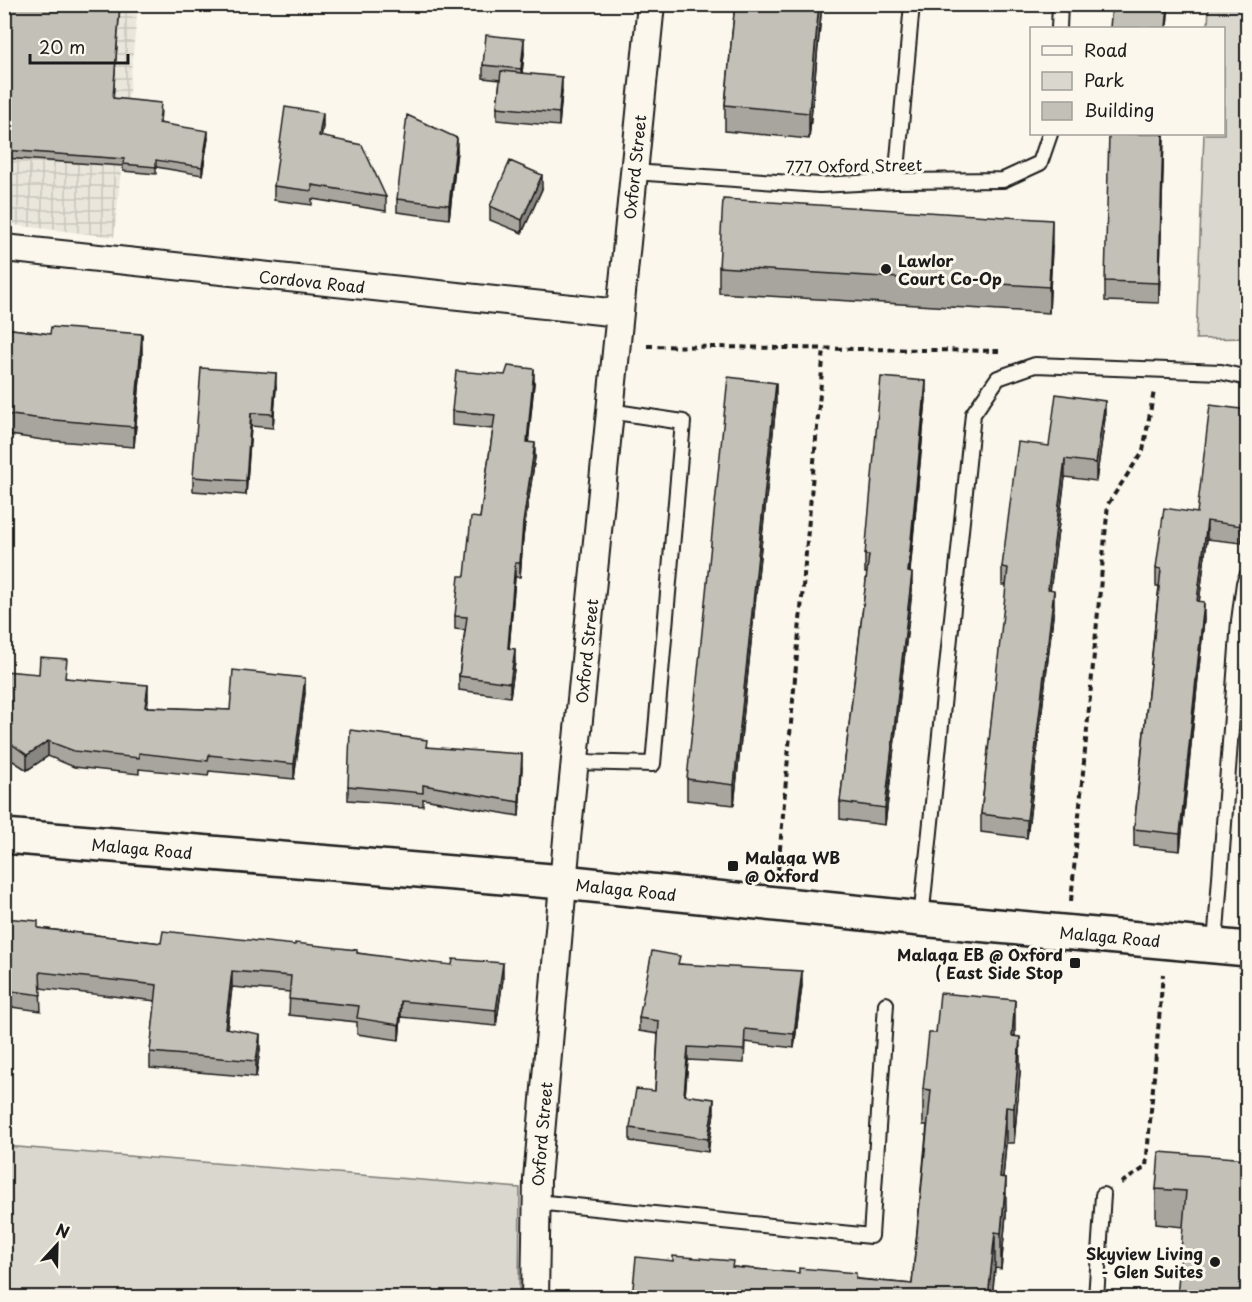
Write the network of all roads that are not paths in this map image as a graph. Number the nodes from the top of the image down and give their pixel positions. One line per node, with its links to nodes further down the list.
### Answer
1 (651, 4): 6 (street, Oxford Street)
2 (912, 4): 7 (lane)
3 (1060, 4): 4 (lane)
4 (1059, 27)
5 (1050, 135): 7 (lane, 777 Oxford Street)
6 (633, 172): 7 (lane, 777 Oxford Street); 9 (street, Oxford Street)
7 (896, 181)
8 (4, 248): 9 (street, Cordova Road)
9 (619, 314): 11 (street, Oxford Street)
10 (1248, 378): 16 (lane)
11 (609, 411): 13 (street, Oxford Street); 13 (lane)
12 (1248, 574): 17 (lane)
13 (575, 762): 15 (street, Oxford Street)
14 (4, 836): 15 (street, Malaga Road)
15 (563, 882): 16 (street, Malaga Road); 21 (street, Oxford Street)
16 (921, 919): 17 (street, Malaga Road)
17 (1215, 945): 18 (street, Malaga Road)
18 (1248, 949)
19 (886, 1004): 21 (lane)
20 (1103, 1195): 23 (lane)
21 (536, 1202): 22 (street, Oxford Street)
22 (536, 1298)
23 (1096, 1298)

